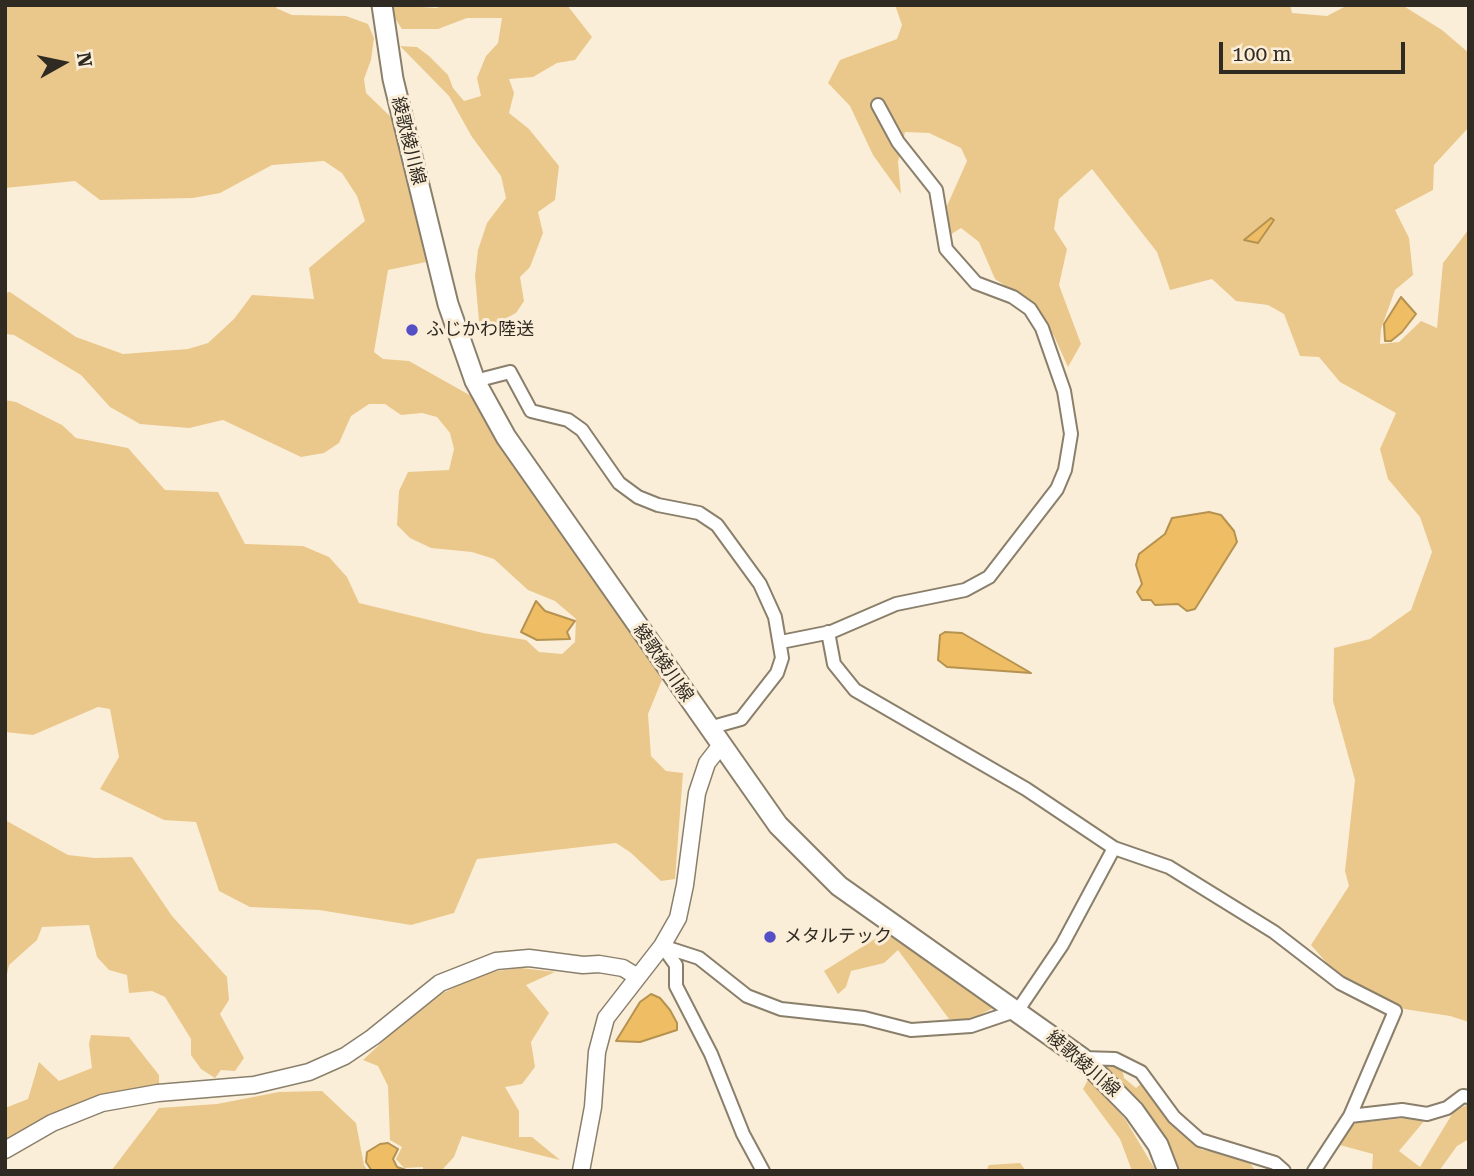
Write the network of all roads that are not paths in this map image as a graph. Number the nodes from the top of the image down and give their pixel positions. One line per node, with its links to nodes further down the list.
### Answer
1 (382, 5): 3 (main road, 綾歌綾川線)
2 (878, 106): 4 (street)
3 (475, 381): 5 (street); 6 (main road, 綾歌綾川線)
4 (828, 632): 5 (street); 8 (street)
5 (781, 642): 6 (street)
6 (709, 728): 7 (main road, 綾歌綾川線)
7 (721, 746): 9 (street); 11 (main road, 綾歌綾川線)
8 (1114, 848): 11 (street); 14 (street)
9 (662, 946): 10 (street); 11 (street); 17 (street)
10 (636, 976): 15 (street); 16 (street)
11 (1018, 1010): 12 (main road, 綾歌綾川線)
12 (1082, 1058): 18 (main road, 綾歌綾川線); 19 (street)
13 (1469, 1097): 14 (street)
14 (1350, 1116): 20 (street)
15 (5, 1150)
16 (581, 1171)
17 (763, 1171)
18 (1168, 1171)
19 (1284, 1171)
20 (1314, 1171)

